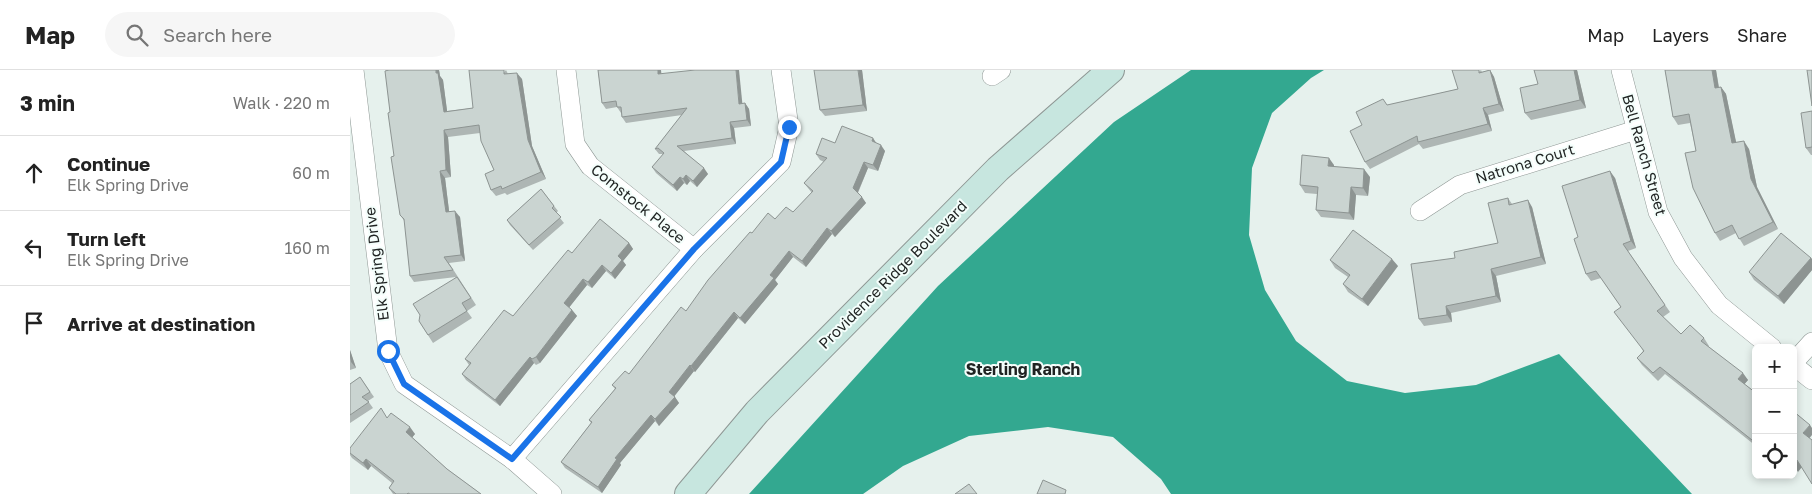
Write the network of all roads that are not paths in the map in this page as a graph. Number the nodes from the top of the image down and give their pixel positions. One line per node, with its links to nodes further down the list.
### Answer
1 (354, 70): 14 (street, Elk Spring Drive)
2 (566, 70): 8 (street, Comstock Place)
3 (781, 70): 8 (street)
4 (1111, 70): 16 (street, Providence Ridge Boulevard)
5 (1621, 70): 6 (street, Bell Ranch Street)
6 (1636, 130): 7 (street, Natrona Court); 10 (street, Bell Ranch Street)
7 (1420, 211)
8 (694, 249): 14 (street)
9 (1812, 342): 11 (street)
10 (1767, 344)
11 (1797, 359)
12 (1797, 367): 13 (street)
13 (1812, 380)
14 (512, 459): 15 (street, Elk Spring Drive)
15 (552, 494)
16 (688, 494)

